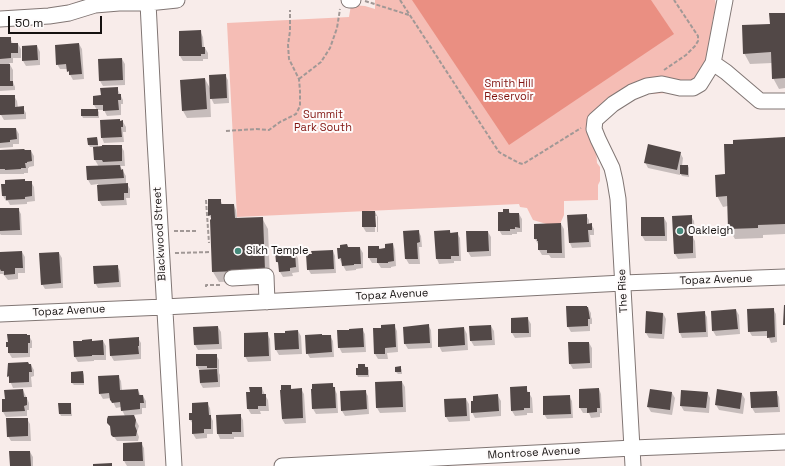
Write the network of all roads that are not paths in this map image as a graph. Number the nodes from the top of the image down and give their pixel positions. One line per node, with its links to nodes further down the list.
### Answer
1 (177, 0): 4 (street)
2 (724, 0): 6 (street)
3 (119, 1): 4 (street); 5 (street)
4 (148, 2): 12 (street, Blackwood Street)
5 (0, 18)
6 (713, 63): 7 (street); 10 (street, The Rise)
7 (785, 101)
8 (785, 277): 10 (street, Topaz Avenue)
9 (226, 281): 11 (street)
10 (623, 283): 11 (street, Topaz Avenue); 15 (street, The Rise)
11 (267, 302): 12 (street, Topaz Avenue)
12 (164, 307): 13 (street, Topaz Avenue); 16 (street, Blackwood Street)
13 (0, 314)
14 (785, 442): 15 (street, Montrose Avenue)
15 (633, 448): 17 (street, Montrose Avenue); 18 (street, The Rise)
16 (174, 466)
17 (282, 466)
18 (633, 466)

